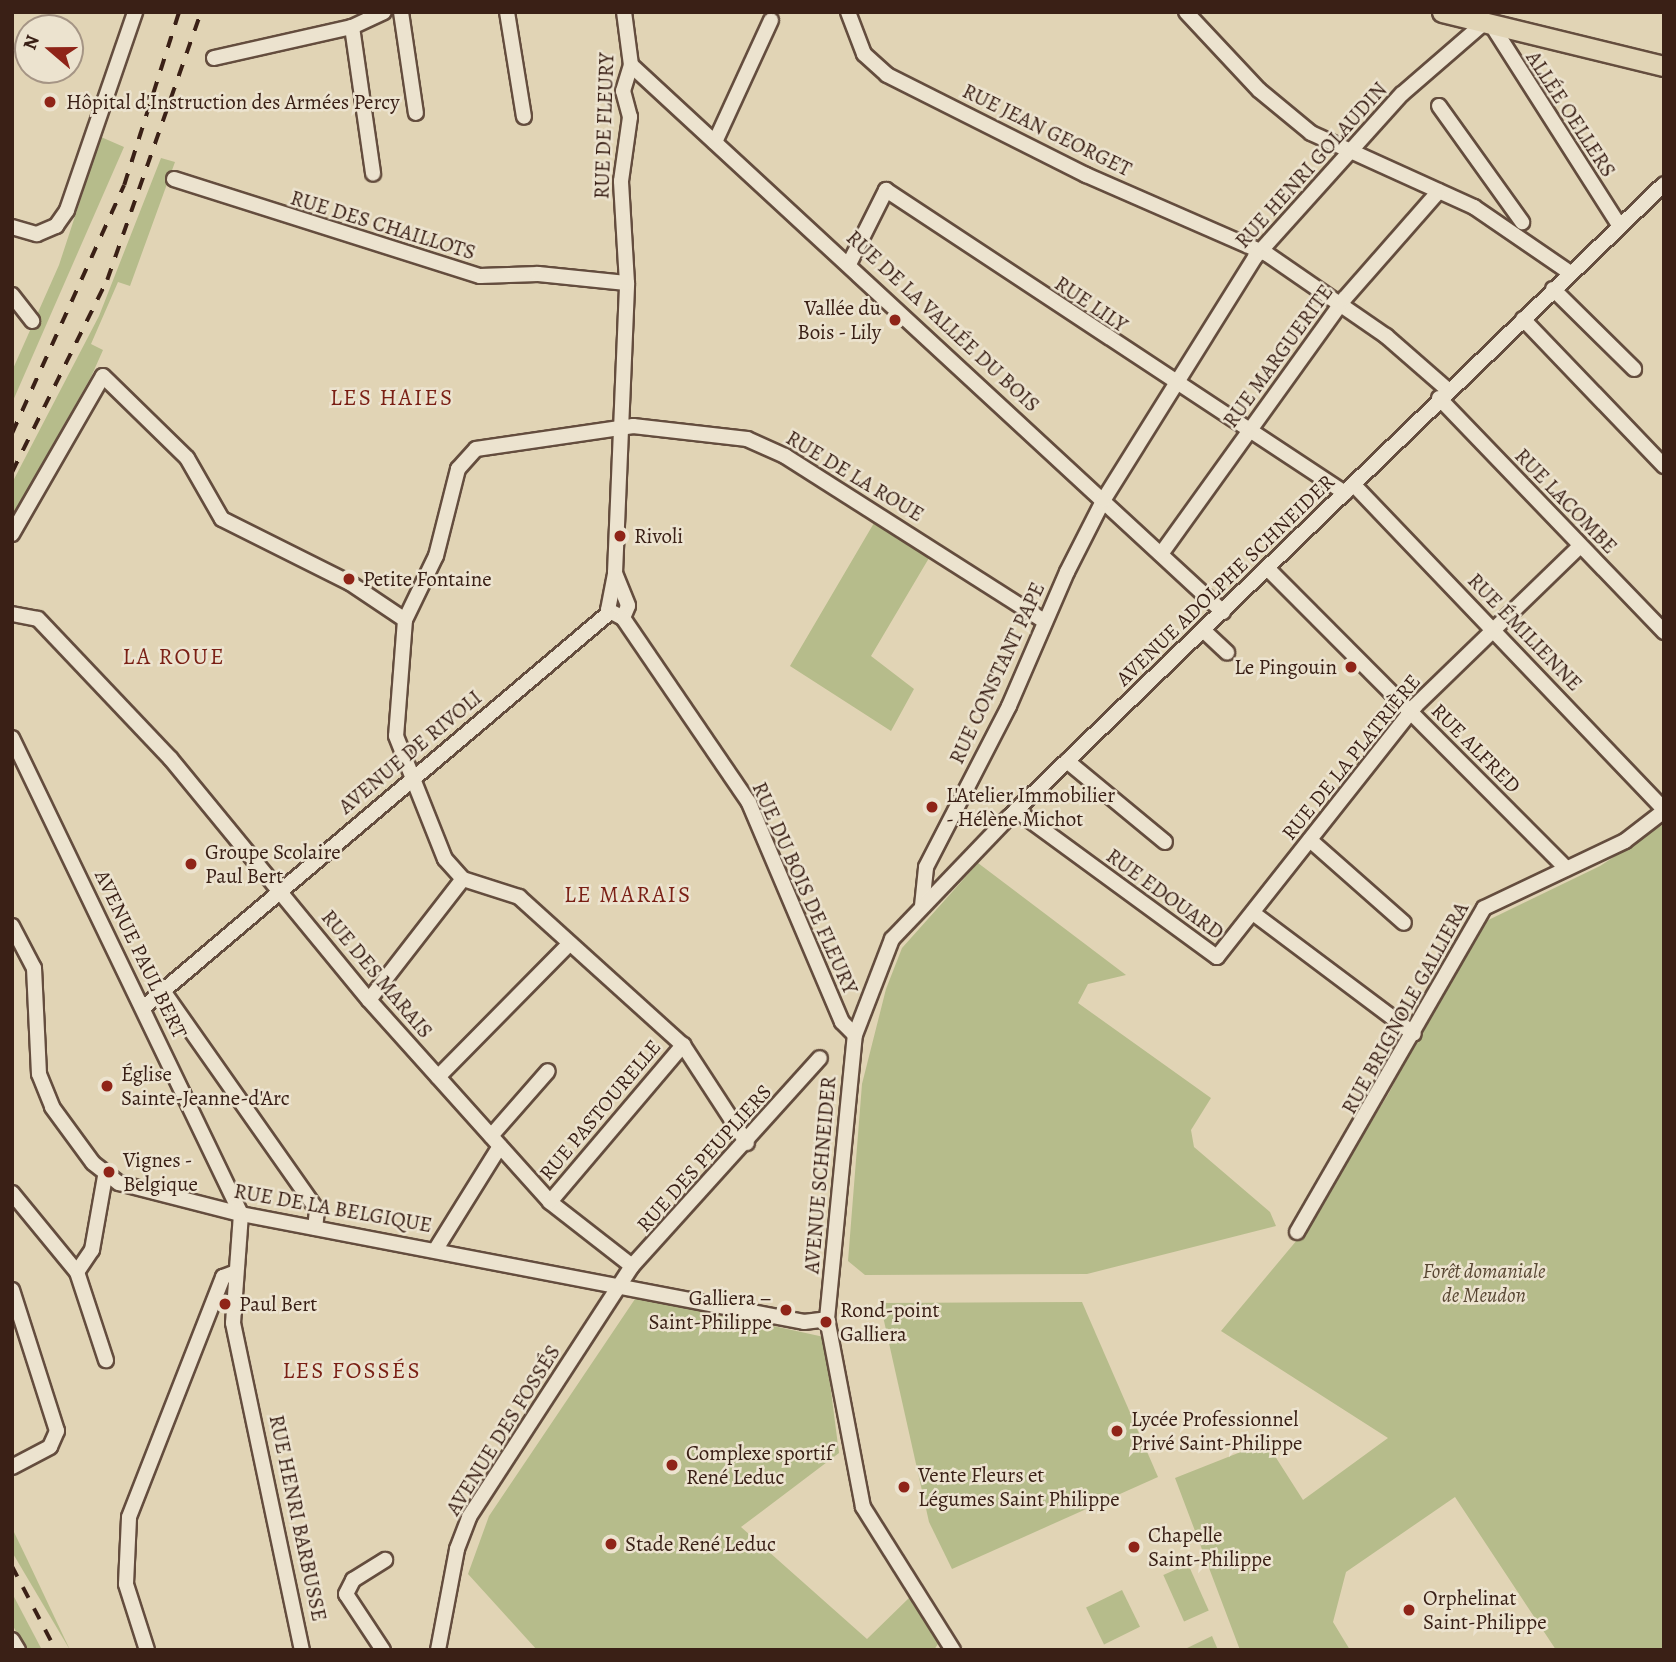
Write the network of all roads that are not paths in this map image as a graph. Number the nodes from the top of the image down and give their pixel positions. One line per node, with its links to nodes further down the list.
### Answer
1 (135, 12): 26 (street)
2 (384, 12): 11 (street)
3 (401, 12): 16 (street)
4 (507, 12): 17 (street)
5 (624, 12): 13 (street, RUE DE FLEURY)
6 (848, 12): 27 (street, RUE JEAN GEORGET)
7 (1186, 12): 19 (street)
8 (1442, 12): 10 (main road)
9 (771, 20): 18 (street)
10 (1488, 24): 14 (main road); 19 (street, RUE HENRI GOLAUDIN); 25 (street, ALLÉE OELLERS)
11 (352, 27): 12 (street); 20 (street)
12 (214, 58)
13 (631, 65): 18 (street, RUE DE LA VALLÉE DU BOIS); 30 (street, RUE DE FLEURY)
14 (1664, 66)
15 (1439, 106): 24 (street)
16 (416, 113)
17 (524, 117)
18 (715, 142): 28 (street, RUE DE LA VALLÉE DU BOIS)
19 (1350, 151): 23 (street); 27 (street, RUE HENRI GOLAUDIN)
20 (373, 173)
21 (174, 180): 30 (street, RUE DES CHAILLOTS)
22 (1664, 184): 25 (street, AVENUE ADOLPHE SCHNEIDER)
23 (1439, 191): 29 (street); 33 (street, RUE MARGUERITE)
24 (1522, 222)
25 (1619, 225): 29 (street, AVENUE ADOLPHE SCHNEIDER)
26 (12, 227)
27 (1259, 251): 33 (street, RUE JEAN GEORGET); 37 (street, RUE HENRI GOLAUDIN)
28 (849, 264): 37 (street, RUE LILY); 43 (street, RUE DE LA VALLÉE DU BOIS)
29 (1569, 272): 31 (street, AVENUE ADOLPHE SCHNEIDER)
30 (627, 283): 39 (street)
31 (1553, 289): 34 (street, AVENUE ADOLPHE SCHNEIDER); 36 (street)
32 (12, 295): 35 (street)
33 (1340, 305): 38 (street, RUE LACOMBE); 40 (street, RUE MARGUERITE)
34 (1523, 319): 38 (street, AVENUE ADOLPHE SCHNEIDER); 41 (street)
35 (32, 321)
36 (1634, 369)
37 (1174, 385): 40 (street, RUE LILY); 43 (street, RUE HENRI GOLAUDIN)
38 (1443, 394): 42 (street, AVENUE ADOLPHE SCHNEIDER); 45 (street, RUE LACOMBE)
39 (621, 427): 48 (street); 51 (street, RUE DE LA ROUE); 52 (street, RUE DE LA ROUE)
40 (1247, 433): 42 (street, RUE LILY); 46 (street, RUE MARGUERITE)
41 (1664, 466)
42 (1349, 489): 47 (street, AVENUE ADOLPHE SCHNEIDER); 53 (street, RUE ÉMILIENNE)
43 (1104, 499): 46 (street, RUE DE LA VALLÉE DU BOIS); 52 (street, RUE CONSTANT PAPE)
44 (12, 534): 51 (street)
45 (1580, 546): 53 (street, RUE DE LA PLATRIÈRE); 55 (street, RUE LACOMBE)
46 (1161, 554): 49 (street, RUE DE LA VALLÉE DU BOIS)
47 (1267, 568): 49 (street, AVENUE ADOLPHE SCHNEIDER); 57 (street, RUE ALFRED)
48 (614, 605): 60 (street, AVENUE DE RIVOLI); 77 (street, RUE DU BOIS DE FLEURY)
49 (1223, 612): 54 (street, AVENUE ADOLPHE SCHNEIDER)
50 (12, 614): 67 (street, RUE DES MARAIS)
51 (405, 620): 60 (street)
52 (1044, 621): 68 (street, RUE CONSTANT PAPE)
53 (1494, 629): 57 (street, RUE DE LA PLATRIÈRE); 62 (street, RUE ÉMILIENNE)
54 (1203, 630): 56 (street); 59 (street, AVENUE ADOLPHE SCHNEIDER)
55 (1664, 632)
56 (1227, 652)
57 (1410, 712): 63 (street, RUE DE LA PLATRIÈRE); 65 (street, RUE ALFRED)
58 (12, 738): 75 (street, AVENUE PAUL BERT)
59 (1067, 761): 61 (street, AVENUE ADOLPHE SCHNEIDER); 64 (street)
60 (413, 776): 66 (street); 67 (street, AVENUE DE RIVOLI)
61 (1016, 810): 68 (street, AVENUE ADOLPHE SCHNEIDER); 69 (street, RUE EDOUARD)
62 (1664, 810): 65 (street, RUE BRIGNOLE GALLIERA)
63 (1310, 840): 69 (street, RUE DE LA PLATRIÈRE); 70 (street)
64 (1165, 842)
65 (1566, 868): 76 (street, RUE BRIGNOLE GALLIERA)
66 (463, 879): 72 (street); 74 (street)
67 (278, 889): 73 (street, AVENUE DE RIVOLI); 74 (street, RUE DES MARAIS)
68 (922, 906): 77 (street, AVENUE ADOLPHE SCHNEIDER)
69 (1253, 913): 76 (street, RUE EDOUARD)
70 (1404, 923)
71 (12, 926): 84 (street, RUE DE LA BELGIQUE)
72 (569, 944): 78 (street); 81 (street)
73 (161, 988): 75 (street, AVENUE DE RIVOLI); 88 (street)
74 (369, 1000): 81 (street, RUE DES MARAIS)
75 (144, 1007): 87 (street, AVENUE PAUL BERT)
76 (1414, 1034): 89 (street, RUE BRIGNOLE GALLIERA)
77 (855, 1035): 96 (street, AVENUE SCHNEIDER)
78 (683, 1045): 83 (street); 86 (street, RUE PASTOURELLE)
79 (820, 1058): 83 (street, RUE DES PEUPLIERS)
80 (548, 1071): 82 (street)
81 (438, 1077): 82 (street, RUE DES MARAIS)
82 (495, 1141): 86 (street, RUE DES MARAIS); 90 (street)
83 (747, 1143): 91 (street, RUE DES PEUPLIERS)
84 (105, 1176): 87 (street, RUE DE LA BELGIQUE); 92 (street)
85 (12, 1193): 92 (street)
86 (550, 1202): 91 (street, RUE DES MARAIS)
87 (241, 1214): 88 (street, RUE DE LA BELGIQUE); 93 (street)
88 (316, 1228): 90 (street, RUE DE LA BELGIQUE)
89 (1297, 1232)
90 (436, 1249): 94 (street, RUE DE LA BELGIQUE)
91 (632, 1266): 94 (street, RUE DES PEUPLIERS)
92 (77, 1272): 97 (street)
93 (236, 1272): 102 (street); 103 (street, RUE HENRI BARBUSSE)
94 (621, 1285): 96 (street, RUE DE LA BELGIQUE); 105 (street, AVENUE DES FOSSÉS)
95 (12, 1290): 98 (street)
96 (828, 1319): 106 (street, AVENUE SCHNEIDER)
97 (106, 1360)
98 (12, 1467)
99 (385, 1560): 104 (street)
100 (12, 1640): 101 (street)
101 (18, 1650)
102 (147, 1650)
103 (302, 1650)
104 (383, 1650)
105 (438, 1650)
106 (953, 1650)

